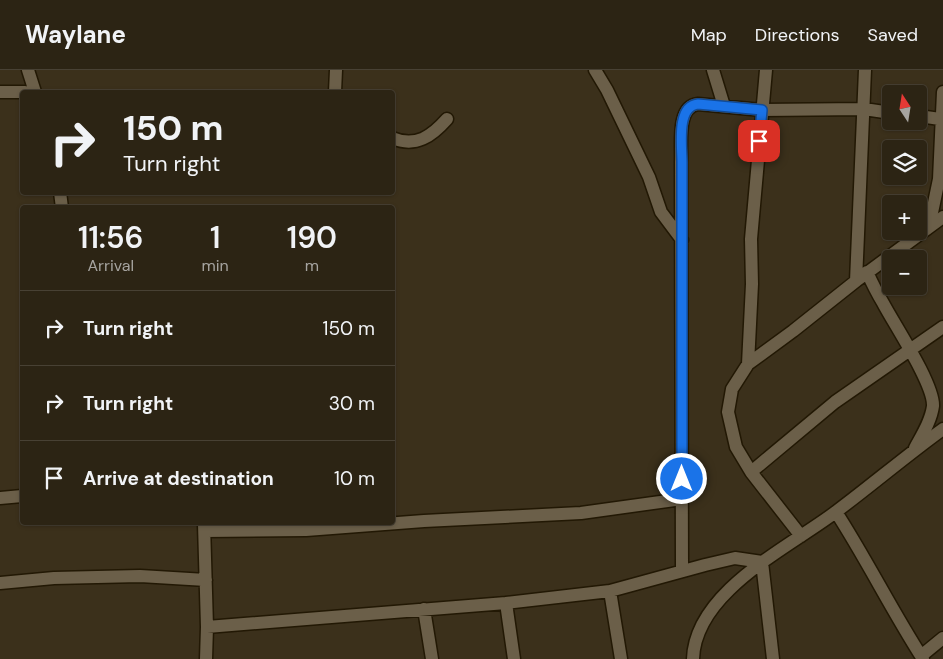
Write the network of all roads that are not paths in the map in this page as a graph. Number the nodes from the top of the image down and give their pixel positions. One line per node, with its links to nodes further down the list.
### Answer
1 (28, 70): 7 (street)
2 (336, 70): 8 (street)
3 (595, 70): 22 (street)
4 (713, 70): 12 (street)
5 (766, 70): 14 (street)
6 (865, 70): 13 (street)
7 (34, 90)
8 (335, 90)
9 (0, 92): 10 (street)
10 (20, 92)
11 (943, 92): 18 (street)
12 (724, 106): 14 (street); 22 (street)
13 (864, 109): 14 (street); 15 (street); 24 (street)
14 (762, 110): 27 (street)
15 (882, 112)
16 (928, 117): 18 (street)
17 (447, 119): 19 (street)
18 (940, 119): 21 (street)
19 (395, 139)
20 (943, 217): 21 (street)
21 (929, 227): 23 (street)
22 (682, 240): 33 (street)
23 (867, 272): 24 (street); 26 (street)
24 (856, 281): 27 (street)
25 (943, 326): 26 (street)
26 (910, 350): 29 (street); 30 (street)
27 (748, 364): 30 (street)
28 (943, 429): 29 (street)
29 (913, 450): 34 (street)
30 (751, 472): 38 (street)
31 (20, 496): 32 (street)
32 (0, 498)
33 (682, 498): 35 (street); 40 (street)
34 (836, 512): 38 (street); 48 (street)
35 (395, 523)
36 (372, 525): 37 (street)
37 (205, 527): 41 (street)
38 (801, 536): 39 (street)
39 (762, 562): 40 (street); 53 (street); 54 (street)
40 (682, 571): 43 (street)
41 (206, 580): 42 (street); 46 (street)
42 (0, 583)
43 (610, 591): 44 (street); 52 (street)
44 (506, 603): 45 (street); 51 (street)
45 (424, 609): 46 (street); 50 (street)
46 (207, 627): 49 (street)
47 (943, 638): 48 (street)
48 (922, 658)
49 (206, 659)
50 (432, 659)
51 (514, 659)
52 (621, 659)
53 (693, 659)
54 (773, 659)

